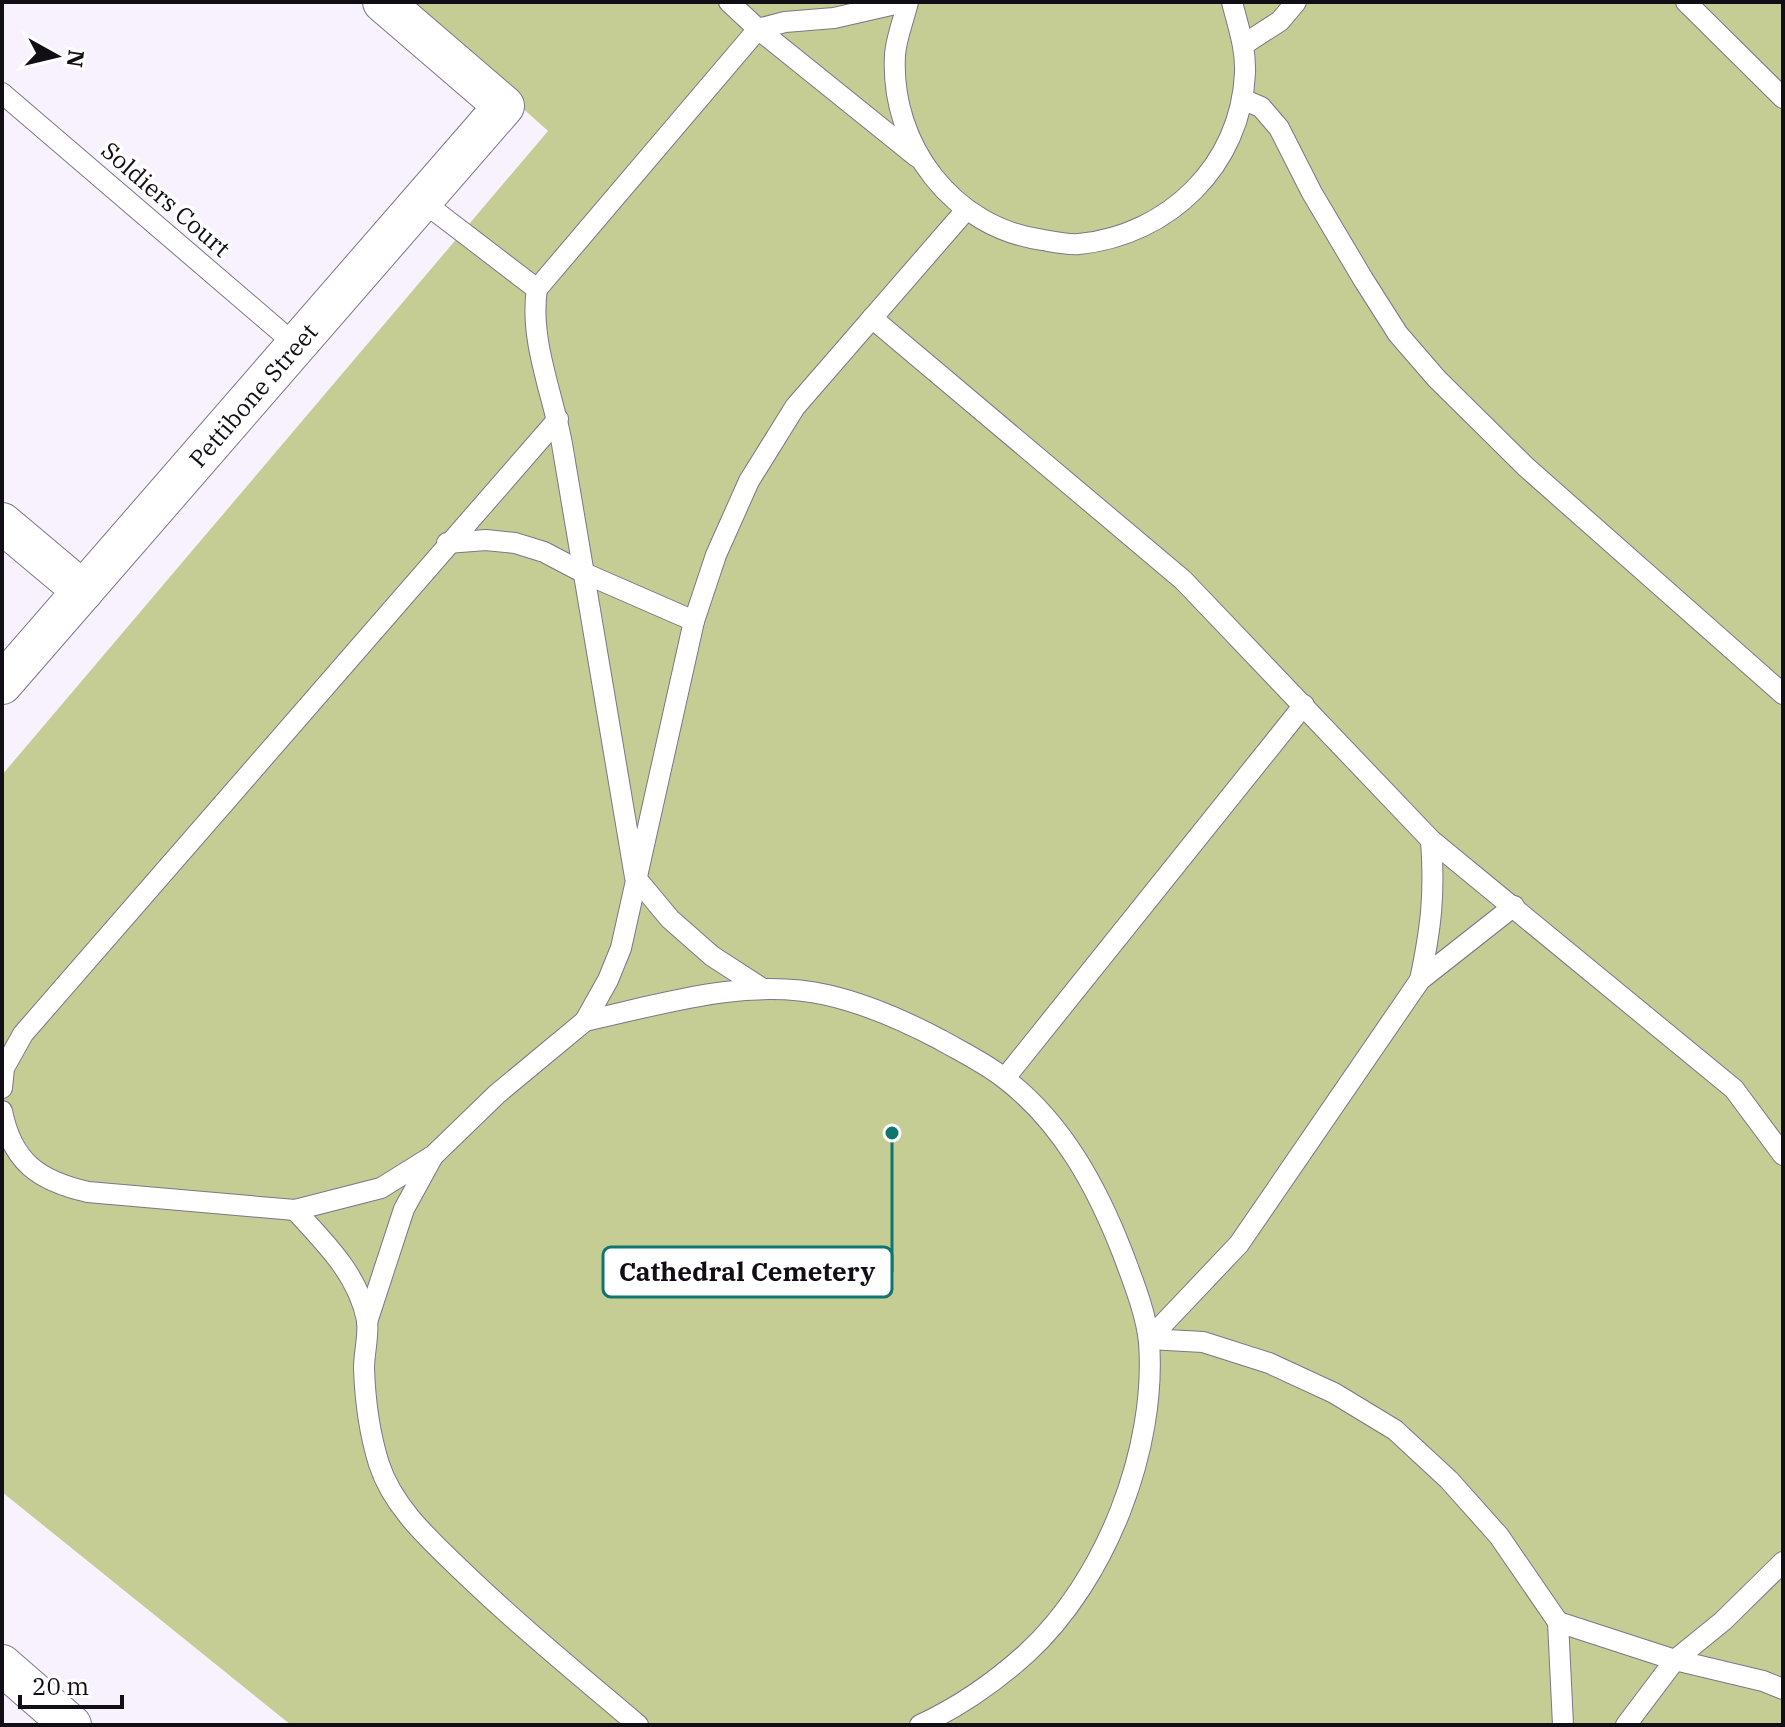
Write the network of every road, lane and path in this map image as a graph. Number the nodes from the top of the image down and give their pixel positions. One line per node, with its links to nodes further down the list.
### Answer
1 (383, 2): 13 (street, Pettibone Street)
2 (729, 2): 7 (lane)
3 (906, 2): 7 (lane); 12 (lane)
4 (1232, 2): 8 (lane)
5 (1296, 2): 8 (lane)
6 (1686, 2): 10 (lane)
7 (758, 29): 12 (lane); 15 (lane)
8 (1243, 45): 11 (lane)
9 (2, 93): 17 (lane, Soldiers Court)
10 (1783, 98)
11 (1242, 99): 14 (lane); 25 (lane)
12 (920, 160): 14 (lane)
13 (422, 201): 15 (lane); 17 (street, Pettibone Street)
14 (966, 210): 16 (lane)
15 (537, 289): 18 (lane)
16 (872, 318): 23 (lane); 26 (lane)
17 (296, 345): 22 (street, Pettibone Street)
18 (558, 419): 20 (lane); 21 (lane)
19 (2, 523): 22 (street)
20 (447, 543): 21 (lane); 34 (lane)
21 (584, 573): 23 (lane); 28 (lane)
22 (83, 591): 24 (street, Pettibone Street)
23 (694, 621): 28 (lane)
24 (2, 684)
25 (1783, 694)
26 (1304, 705): 27 (lane); 33 (lane)
27 (1431, 840): 29 (lane); 30 (lane)
28 (635, 877): 31 (lane); 32 (lane)
29 (1514, 906): 30 (lane); 37 (lane)
30 (1420, 980): 40 (lane)
31 (760, 987): 32 (lane); 33 (lane)
32 (585, 1021): 36 (lane)
33 (1005, 1078): 40 (lane)
34 (2, 1088)
35 (2, 1111): 38 (lane)
36 (434, 1155): 38 (lane); 39 (lane)
37 (1783, 1155)
38 (295, 1210): 39 (lane)
39 (367, 1322): 47 (lane)
40 (1149, 1339): 42 (lane); 48 (lane)
41 (1783, 1562): 43 (lane)
42 (1558, 1622): 43 (lane); 49 (lane)
43 (1675, 1660): 45 (lane); 50 (lane)
44 (2, 1665): 46 (street)
45 (1783, 1689)
46 (71, 1725)
47 (638, 1725)
48 (920, 1725)
49 (1563, 1725)
50 (1626, 1725)

